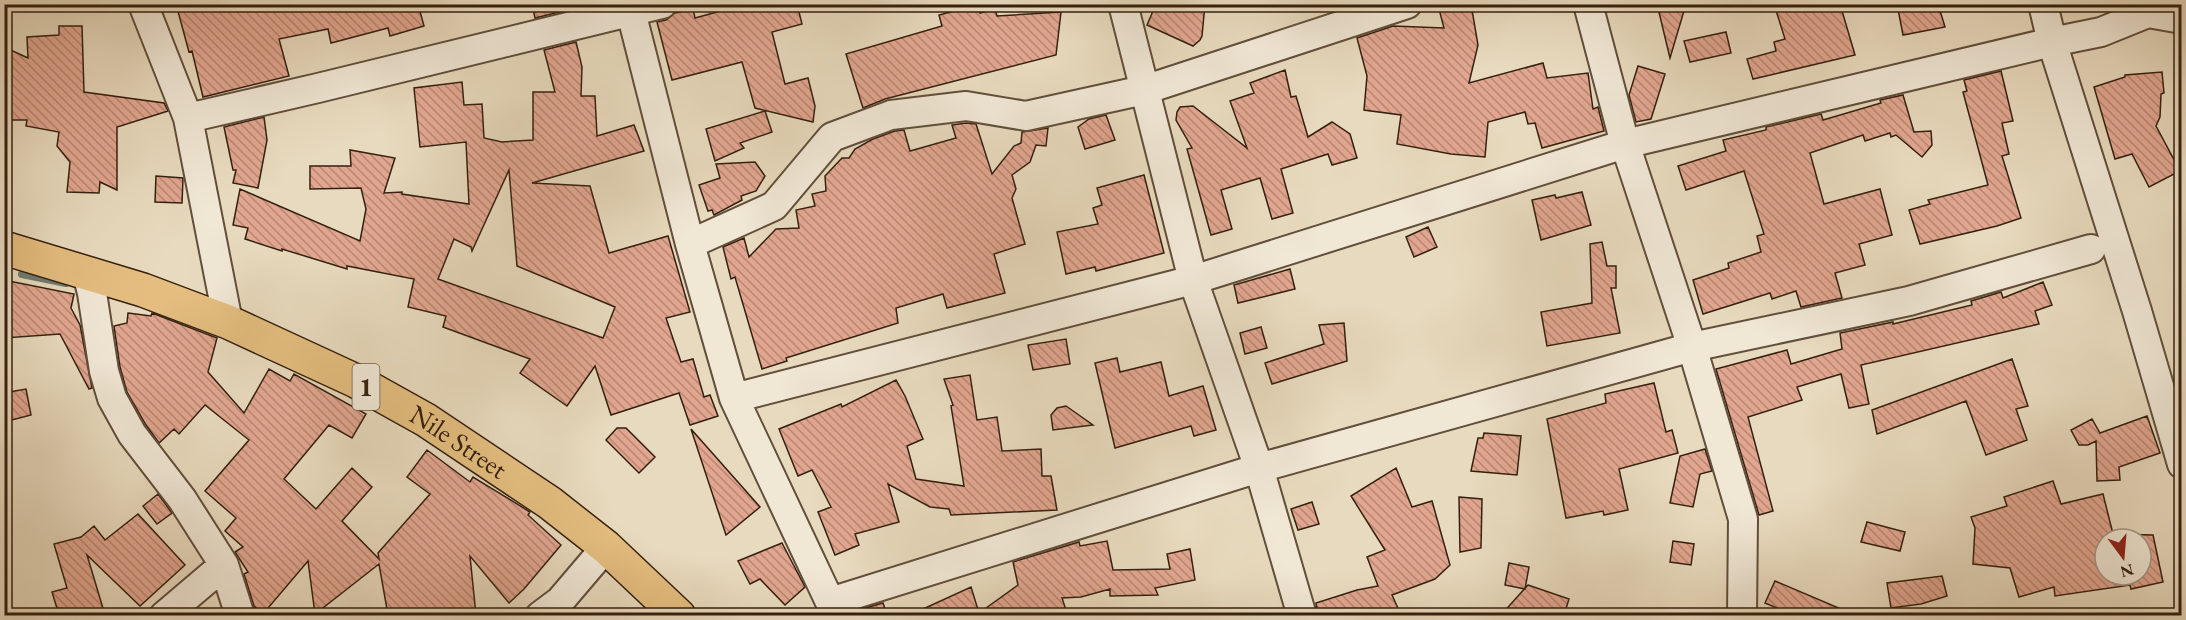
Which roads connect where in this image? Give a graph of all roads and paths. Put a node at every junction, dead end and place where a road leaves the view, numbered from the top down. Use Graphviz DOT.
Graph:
graph roads {
  1 [pos="143,4"];
  2 [pos="662,4"];
  3 [pos="1123,4"];
  4 [pos="1407,4"];
  5 [pos="1588,4"];
  6 [pos="2043,4"];
  7 [pos="630,9"];
  8 [pos="2181,19"];
  9 [pos="2052,42"];
  10 [pos="1144,90"];
  11 [pos="188,118"];
  12 [pos="1625,144"];
  13 [pos="690,244"];
  14 [pos="4,248"];
  15 [pos="2091,249"];
  16 [pos="87,273"];
  17 [pos="1193,280"];
  18 [pos="228,322"];
  19 [pos="1692,347"];
  20 [pos="734,398"];
  21 [pos="2181,464"];
  22 [pos="1259,468"];
  23 [pos="606,547"];
  24 [pos="224,565"];
  25 [pos="164,615"];
  26 [pos="240,615"];
  27 [pos="540,615"];
  28 [pos="678,615"];
  29 [pos="1302,615"];
  30 [pos="1743,615"];
  1 -- 11 [label="street"];
  2 -- 7 [label="street"];
  3 -- 10 [label="street"];
  4 -- 10 [label="street"];
  5 -- 12 [label="street"];
  6 -- 9 [label="street"];
  7 -- 11 [label="street"];
  7 -- 13 [label="street"];
  8 -- 9 [label="street"];
  9 -- 12 [label="street"];
  9 -- 21 [label="street"];
  10 -- 13 [label="street"];
  10 -- 17 [label="street"];
  11 -- 18 [label="street"];
  12 -- 17 [label="street"];
  12 -- 19 [label="street"];
  13 -- 20 [label="street"];
  14 -- 16 [label="main road, Nile Street / 1"];
  15 -- 19 [label="street"];
  16 -- 18 [label="main road, Nile Street / 1"];
  16 -- 24 [label="street"];
  17 -- 20 [label="street"];
  17 -- 22 [label="street"];
  18 -- 23 [label="main road, Nile Street / 1"];
  19 -- 22 [label="street"];
  19 -- 30 [label="street"];
  20 -- 22 [label="street"];
  22 -- 29 [label="street"];
  23 -- 27 [label="street"];
  23 -- 28 [label="main road, Nile Street / 1"];
  24 -- 25 [label="street"];
  24 -- 26 [label="street"];
}
